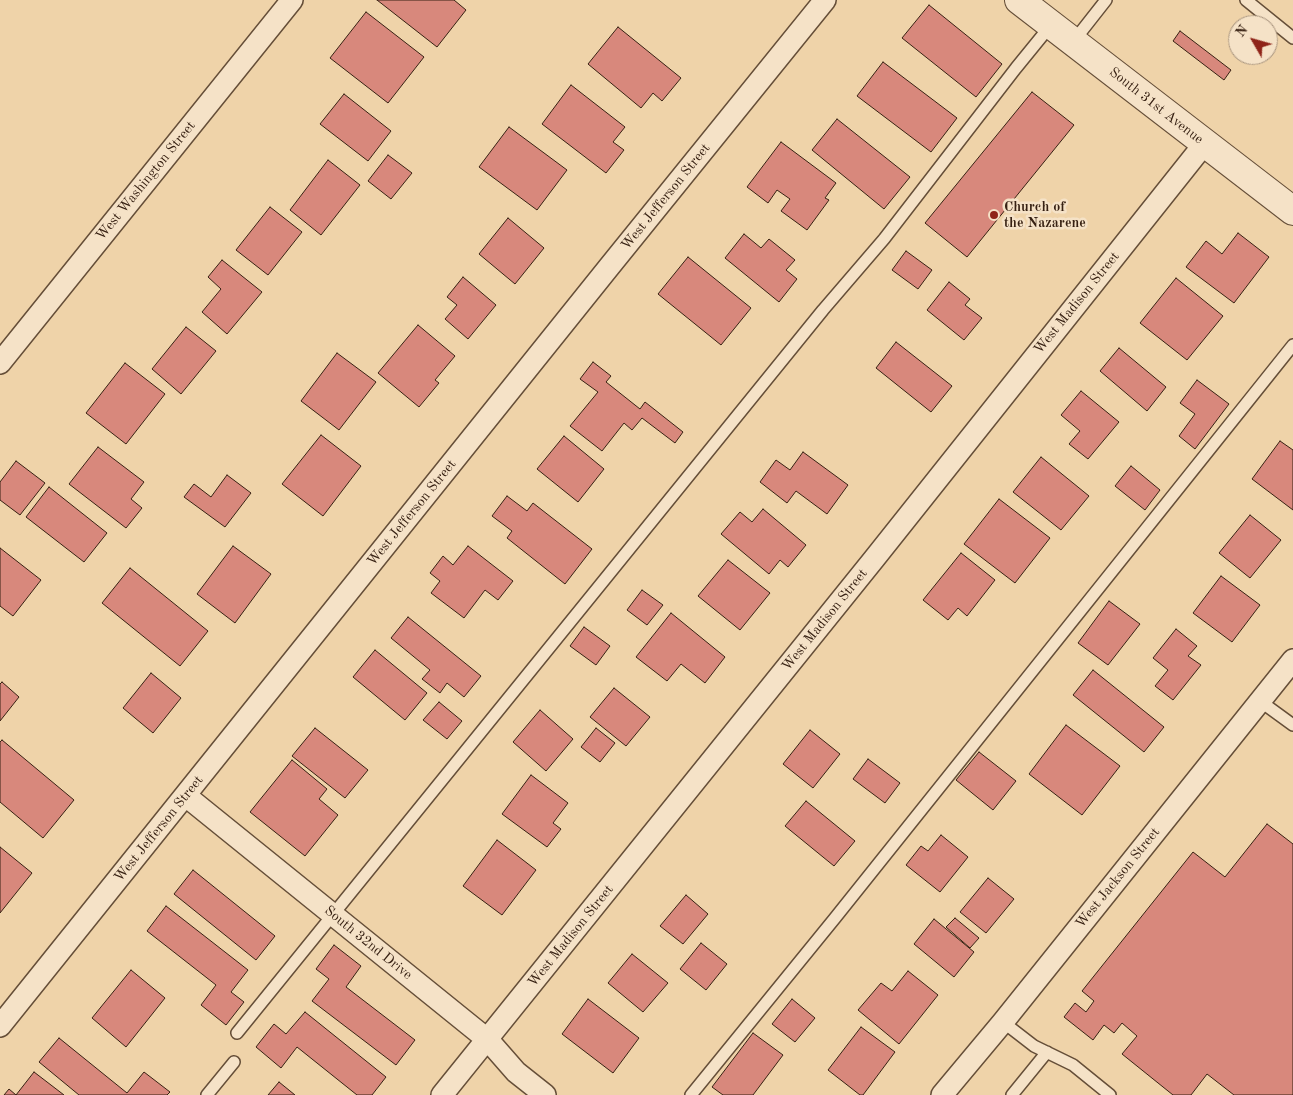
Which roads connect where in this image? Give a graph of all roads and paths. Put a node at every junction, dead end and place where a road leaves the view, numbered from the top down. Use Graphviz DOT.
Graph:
graph roads {
  1 [pos="292,0"];
  2 [pos="825,0"];
  3 [pos="1019,0"];
  4 [pos="1106,0"];
  5 [pos="1246,0"];
  6 [pos="1051,25"];
  7 [pos="1293,38"];
  8 [pos="1073,42"];
  9 [pos="1205,143"];
  10 [pos="1293,211"];
  11 [pos="1293,345"];
  12 [pos="0,363"];
  13 [pos="1293,660"];
  14 [pos="1260,701"];
  15 [pos="1293,725"];
  16 [pos="186,796"];
  17 [pos="334,916"];
  18 [pos="1003,1022"];
  19 [pos="0,1026"];
  20 [pos="237,1033"];
  21 [pos="488,1040"];
  22 [pos="1047,1052"];
  23 [pos="234,1062"];
  24 [pos="207,1095"];
  25 [pos="442,1095"];
  26 [pos="545,1095"];
  27 [pos="691,1095"];
  28 [pos="942,1095"];
  29 [pos="1013,1095"];
  30 [pos="1110,1095"];
  1 -- 12 [label="street, West Washington Street"];
  2 -- 16 [label="street, West Jefferson Street"];
  3 -- 6 [label="street, South 31st Avenue"];
  4 -- 8 [label="lane"];
  5 -- 7 [label="lane"];
  6 -- 8 [label="street, South 31st Avenue"];
  6 -- 17 [label="lane"];
  8 -- 9 [label="street, South 31st Avenue"];
  9 -- 10 [label="street, South 31st Avenue"];
  9 -- 21 [label="street, West Madison Street"];
  11 -- 27 [label="lane"];
  13 -- 14 [label="street, West Jackson Street"];
  14 -- 15 [label="lane"];
  14 -- 18 [label="street, West Jackson Street"];
  16 -- 17 [label="street, South 32nd Drive"];
  16 -- 19 [label="street, West Jefferson Street"];
  17 -- 20 [label="lane"];
  17 -- 21 [label="street, South 32nd Drive"];
  18 -- 22 [label="lane"];
  18 -- 28 [label="street, West Jackson Street"];
  21 -- 25 [label="street, West Madison Street"];
  21 -- 26 [label="street, South 32nd Drive"];
  22 -- 29 [label="lane"];
  22 -- 30 [label="lane"];
  23 -- 24 [label="lane"];
}
